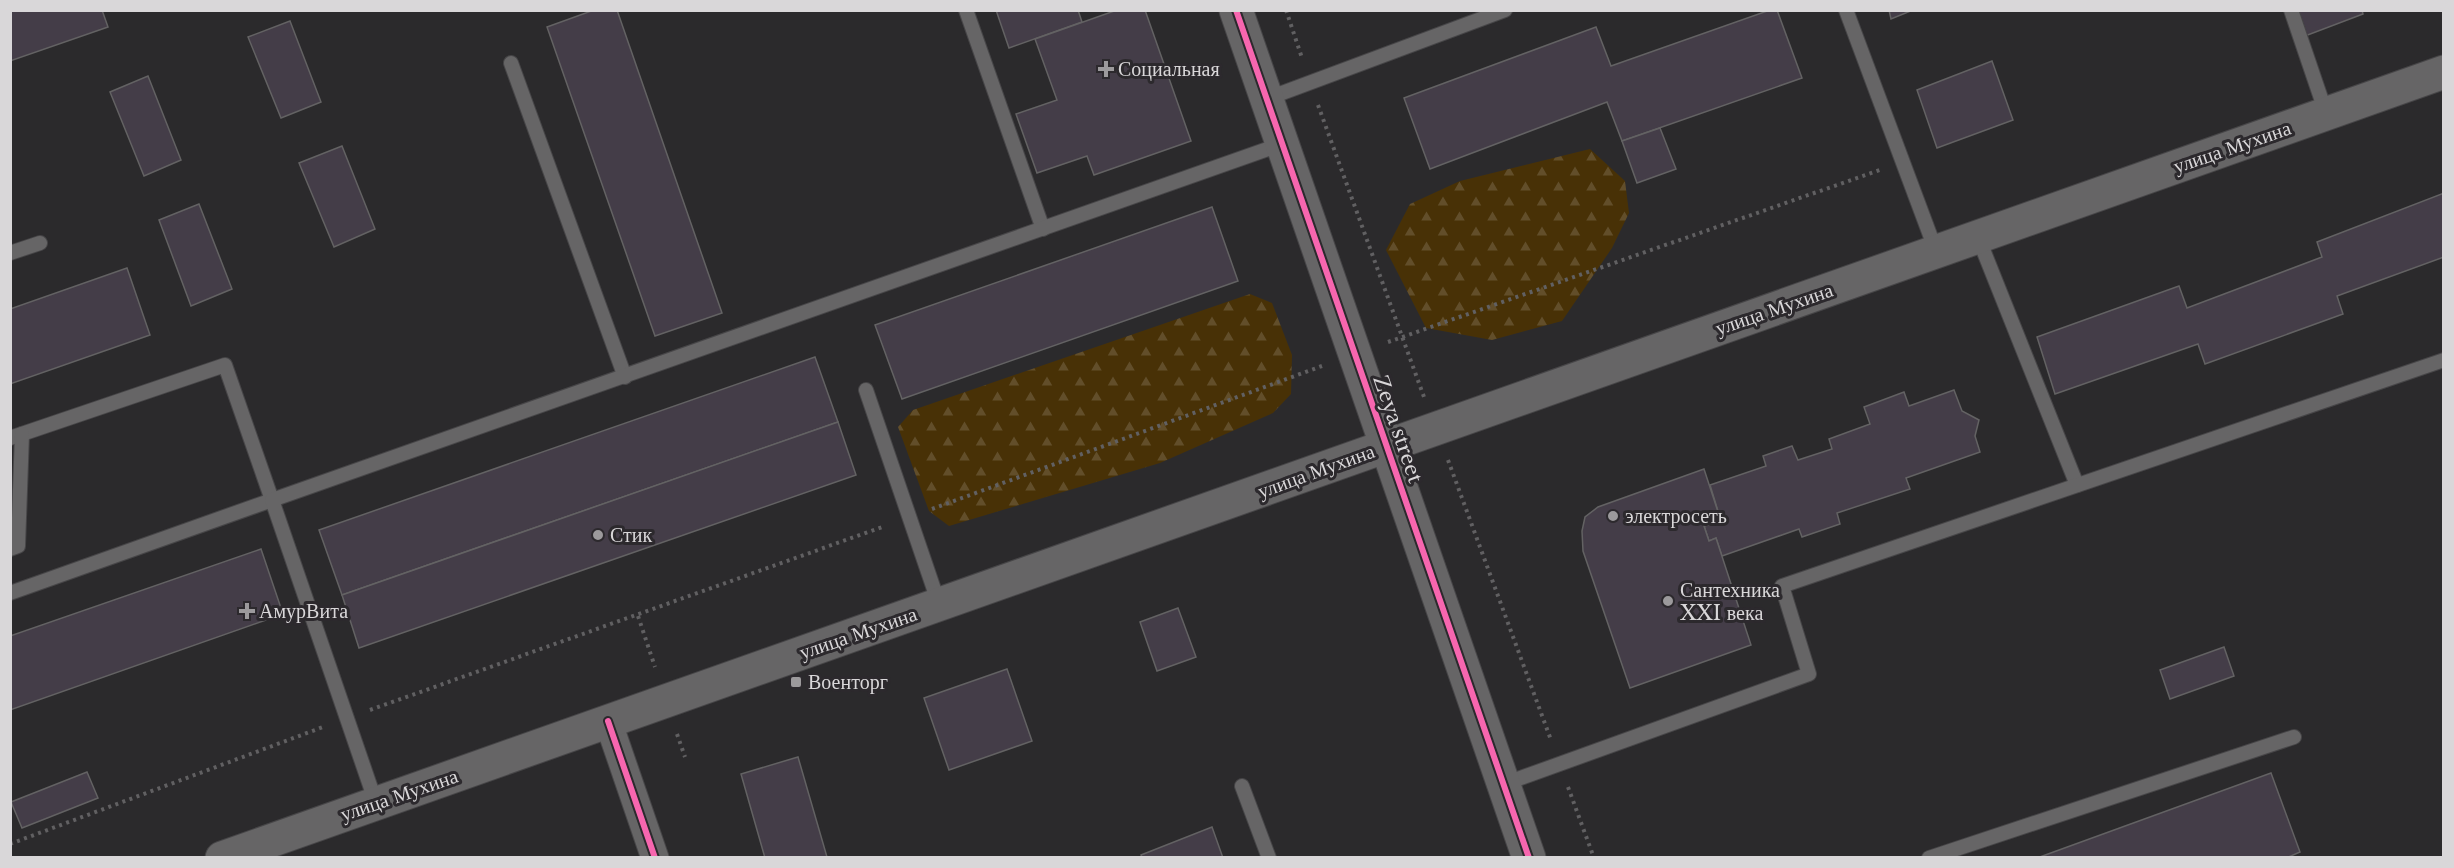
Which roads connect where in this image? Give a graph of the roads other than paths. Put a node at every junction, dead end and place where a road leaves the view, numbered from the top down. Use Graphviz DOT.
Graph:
graph roads {
  1 [pos="966,10"];
  2 [pos="1236,10"];
  3 [pos="1505,10"];
  4 [pos="1846,10"];
  5 [pos="2291,10"];
  6 [pos="511,63"];
  7 [pos="2444,72"];
  8 [pos="1266,99"];
  9 [pos="2326,114"];
  10 [pos="1282,144"];
  11 [pos="1042,229"];
  12 [pos="1978,237"];
  13 [pos="39,243"];
  14 [pos="1936,252"];
  15 [pos="10,254"];
  16 [pos="2444,360"];
  17 [pos="625,377"];
  18 [pos="866,390"];
  19 [pos="16,436"];
  20 [pos="1386,446"];
  21 [pos="2077,485"];
  22 [pos="272,500"];
  23 [pos="10,549"];
  24 [pos="10,593"];
  25 [pos="939,604"];
  26 [pos="608,721"];
  27 [pos="2294,736"];
  28 [pos="1504,784"];
  29 [pos="1242,786"];
  30 [pos="376,803"];
  31 [pos="222,858"];
  32 [pos="655,858"];
  33 [pos="1269,858"];
  34 [pos="1529,858"];
  35 [pos="1929,858"];
  1 -- 11 [label="lane"];
  2 -- 8 [label="main road, Zeya street"];
  3 -- 8 [label="lane"];
  4 -- 14 [label="lane"];
  5 -- 9 [label="lane"];
  6 -- 17 [label="lane"];
  7 -- 9 [label="main road, улица Мухина"];
  8 -- 10 [label="main road, Zeya street"];
  9 -- 12 [label="main road, улица Мухина"];
  10 -- 11 [label="lane"];
  10 -- 20 [label="main road, Zeya street"];
  11 -- 17 [label="lane"];
  12 -- 14 [label="main road, улица Мухина"];
  12 -- 21 [label="lane"];
  13 -- 15 [label="lane"];
  14 -- 20 [label="main road, улица Мухина"];
  16 -- 21 [label="lane"];
  17 -- 22 [label="lane"];
  18 -- 25 [label="lane"];
  19 -- 22 [label="lane"];
  19 -- 23 [label="lane"];
  20 -- 25 [label="main road, улица Мухина"];
  20 -- 28 [label="main road, Zeya street"];
  21 -- 28 [label="lane"];
  22 -- 24 [label="lane"];
  22 -- 30 [label="lane"];
  25 -- 26 [label="main road, улица Мухина"];
  26 -- 30 [label="main road, улица Мухина"];
  26 -- 32 [label="street"];
  27 -- 35 [label="lane"];
  28 -- 34 [label="main road, Zeya street"];
  29 -- 33 [label="lane"];
  30 -- 31 [label="main road, улица Мухина"];
}
